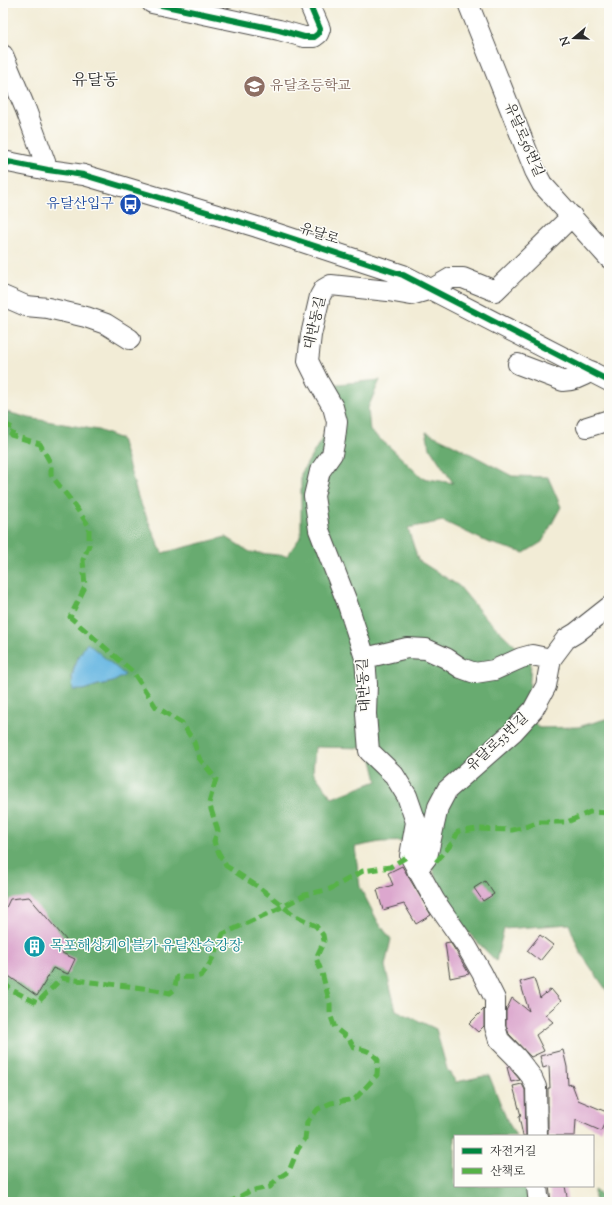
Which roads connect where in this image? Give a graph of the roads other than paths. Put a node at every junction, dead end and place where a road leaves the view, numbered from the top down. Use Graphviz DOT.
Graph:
graph roads {
  1 [pos="153,3"];
  2 [pos="309,3"];
  3 [pos="473,8"];
  4 [pos="3,55"];
  5 [pos="3,161"];
  6 [pos="48,170"];
  7 [pos="572,216"];
  8 [pos="609,258"];
  9 [pos="432,289"];
  10 [pos="4,298"];
  11 [pos="130,339"];
  12 [pos="518,364"];
  13 [pos="591,371"];
  14 [pos="609,381"];
  15 [pos="609,420"];
  16 [pos="587,428"];
  17 [pos="609,607"];
  18 [pos="365,658"];
  19 [pos="551,659"];
  20 [pos="417,870"];
  21 [pos="537,1135"];
  22 [pos="537,1187"];
  23 [pos="540,1202"];
  1 -- 2 [label="street"];
  3 -- 7 [label="street, 유달로56번길"];
  4 -- 6 [label="street"];
  5 -- 6 [label="street, 유달로"];
  6 -- 9 [label="street, 유달로"];
  7 -- 8 [label="street, 유달로56번길"];
  7 -- 9 [label="street"];
  9 -- 13 [label="street, 유달로"];
  9 -- 18 [label="street, 대반동길"];
  10 -- 11 [label="street"];
  12 -- 13 [label="street"];
  13 -- 14 [label="street, 유달로"];
  15 -- 16 [label="street"];
  17 -- 19 [label="street, 유달로53번길"];
  18 -- 19 [label="street"];
  18 -- 20 [label="street, 대반동길"];
  19 -- 20 [label="street, 유달로53번길"];
  20 -- 21 [label="street, 대반동길"];
  22 -- 23 [label="street"];
}
